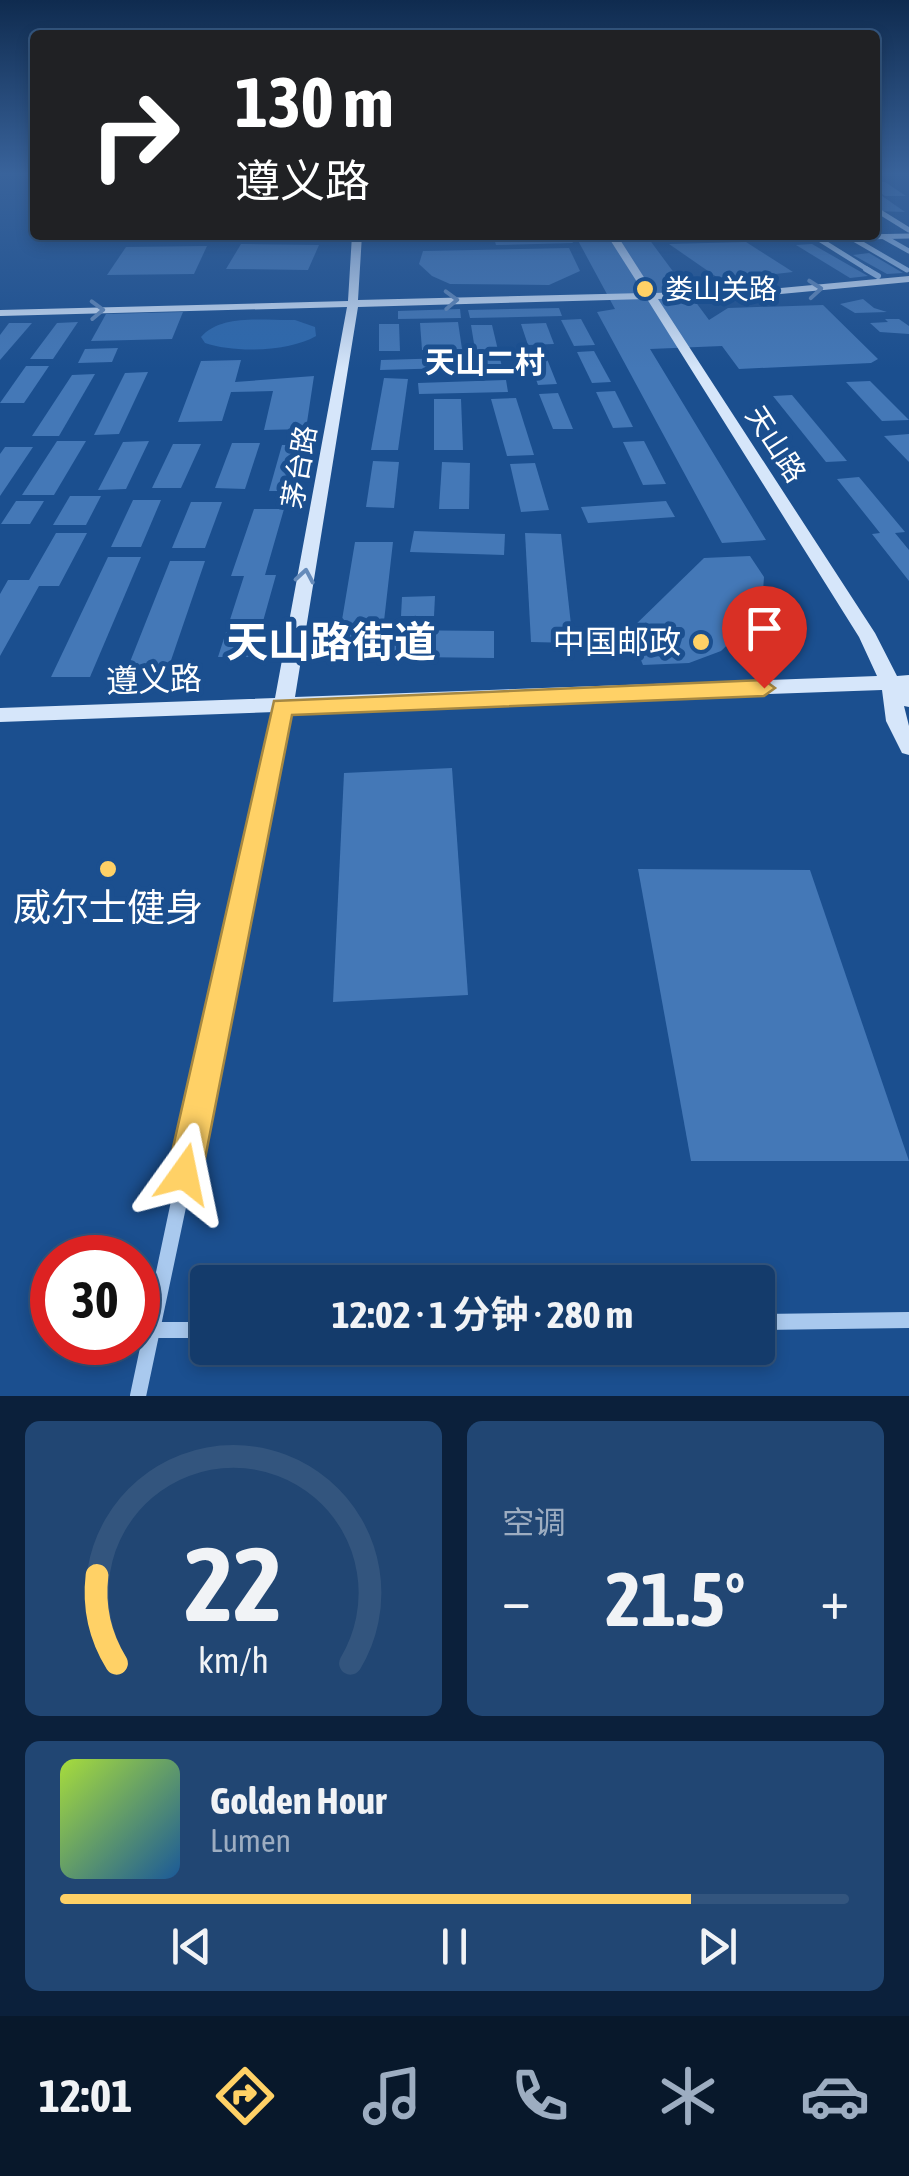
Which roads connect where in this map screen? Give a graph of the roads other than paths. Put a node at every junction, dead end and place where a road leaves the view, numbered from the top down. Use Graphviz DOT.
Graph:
graph roads {
  1 [pos="886,238"];
  2 [pos="356,240"];
  3 [pos="615,240"];
  4 [pos="820,240"];
  5 [pos="854,240"];
  6 [pos="909,251"];
  7 [pos="908,274"];
  8 [pos="878,276"];
  9 [pos="648,295"];
  10 [pos="353,303"];
  11 [pos="0,313"];
  12 [pos="900,683"];
  13 [pos="909,700"];
  14 [pos="282,707"];
  15 [pos="0,715"];
  16 [pos="909,748"];
  17 [pos="160,1292"];
  18 [pos="909,1320"];
  19 [pos="775,1322"];
  20 [pos="160,1330"];
  21 [pos="190,1330"];
  22 [pos="145,1365"];
  23 [pos="138,1396"];
  1 -- 6 [label="street"];
  2 -- 10 [label="street, 茅台路"];
  3 -- 9 [label="street, 天山路"];
  4 -- 8 [label="street"];
  5 -- 7 [label="street"];
  9 -- 7 [label="street, one-way"];
  10 -- 9 [label="street, one-way"];
  9 -- 12 [label="street, 天山路"];
  11 -- 10 [label="street, one-way"];
  14 -- 10 [label="street, 茅台路, one-way"];
  12 -- 13 [label="street, 天山路"];
  12 -- 14 [label="street, 遵义路"];
  12 -- 16 [label="street, 天山路"];
  14 -- 15 [label="street, 遵义路"];
  14 -- 17 [label="street"];
  18 -- 19 [label="street"];
  20 -- 21 [label="street"];
  22 -- 23 [label="street"];
}
